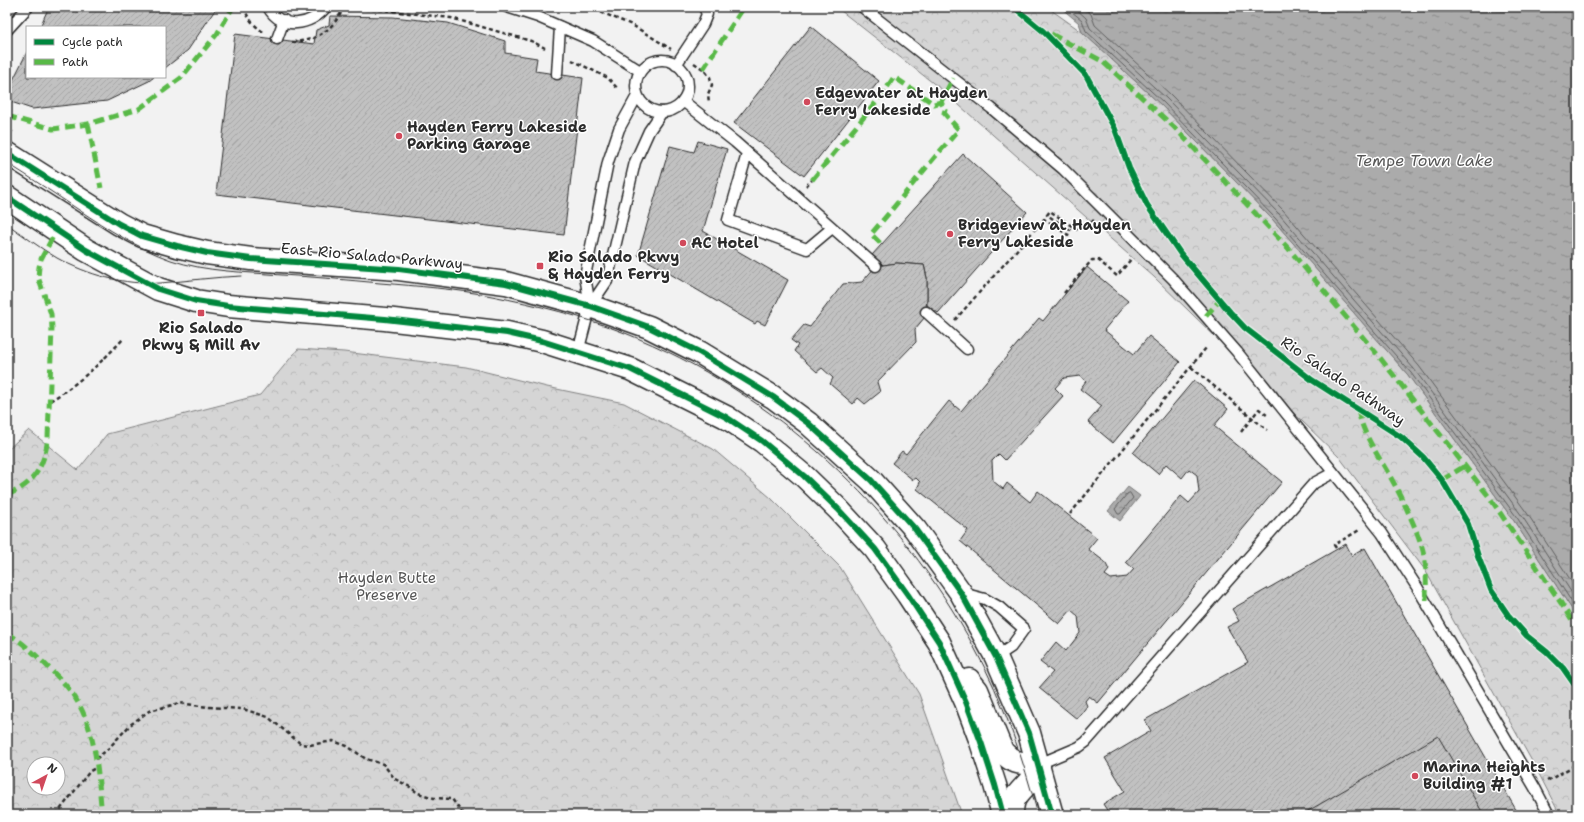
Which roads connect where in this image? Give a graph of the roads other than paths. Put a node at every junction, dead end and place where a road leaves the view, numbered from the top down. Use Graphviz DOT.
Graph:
graph roads {
  1 [pos="28,7"];
  2 [pos="268,7"];
  3 [pos="326,7"];
  4 [pos="507,7"];
  5 [pos="704,7"];
  6 [pos="862,7"];
  7 [pos="284,20"];
  8 [pos="560,27"];
  9 [pos="7,30"];
  10 [pos="277,39"];
  11 [pos="676,65"];
  12 [pos="640,71"];
  13 [pos="557,74"];
  14 [pos="637,96"];
  15 [pos="683,101"];
  16 [pos="662,112"];
  17 [pos="13,145"];
  18 [pos="747,154"];
  19 [pos="7,197"];
  20 [pos="832,228"];
  21 [pos="876,266"];
  22 [pos="590,306"];
  23 [pos="926,312"];
  24 [pos="967,349"];
  25 [pos="578,352"];
  26 [pos="1333,473"];
  27 [pos="961,593"];
  28 [pos="939,642"];
  29 [pos="996,658"];
  30 [pos="1038,764"];
  31 [pos="1002,815"];
  32 [pos="1012,815"];
  33 [pos="1052,815"];
  34 [pos="1549,815"];
  1 -- 9 [label="lane"];
  2 -- 7 [label="lane"];
  3 -- 7 [label="lane"];
  4 -- 8 [label="lane"];
  5 -- 11 [label="lane"];
  6 -- 26 [label="lane"];
  7 -- 10 [label="lane"];
  8 -- 12 [label="lane"];
  8 -- 13 [label="lane"];
  11 -- 12 [label="lane"];
  11 -- 15 [label="lane"];
  12 -- 14 [label="lane"];
  14 -- 16 [label="lane"];
  14 -- 22 [label="lane"];
  15 -- 16 [label="lane"];
  15 -- 18 [label="lane"];
  16 -- 22 [label="lane"];
  17 -- 22 [label="main road, East Rio Salado Parkway"];
  18 -- 20 [label="lane"];
  18 -- 20 [label="lane"];
  19 -- 25 [label="main road"];
  20 -- 21 [label="lane"];
  22 -- 25 [label="lane"];
  22 -- 27 [label="main road, East Rio Salado Parkway"];
  23 -- 24 [label="lane"];
  25 -- 28 [label="main road"];
  26 -- 30 [label="lane"];
  26 -- 34 [label="lane"];
  27 -- 29 [label="main road, East Rio Salado Parkway"];
  27 -- 29 [label="lane"];
  28 -- 30 [label="main road"];
  28 -- 31 [label="main road"];
  29 -- 30 [label="main road, East Rio Salado Parkway"];
  30 -- 32 [label="main road"];
  30 -- 33 [label="main road, East Rio Salado Parkway"];
}
